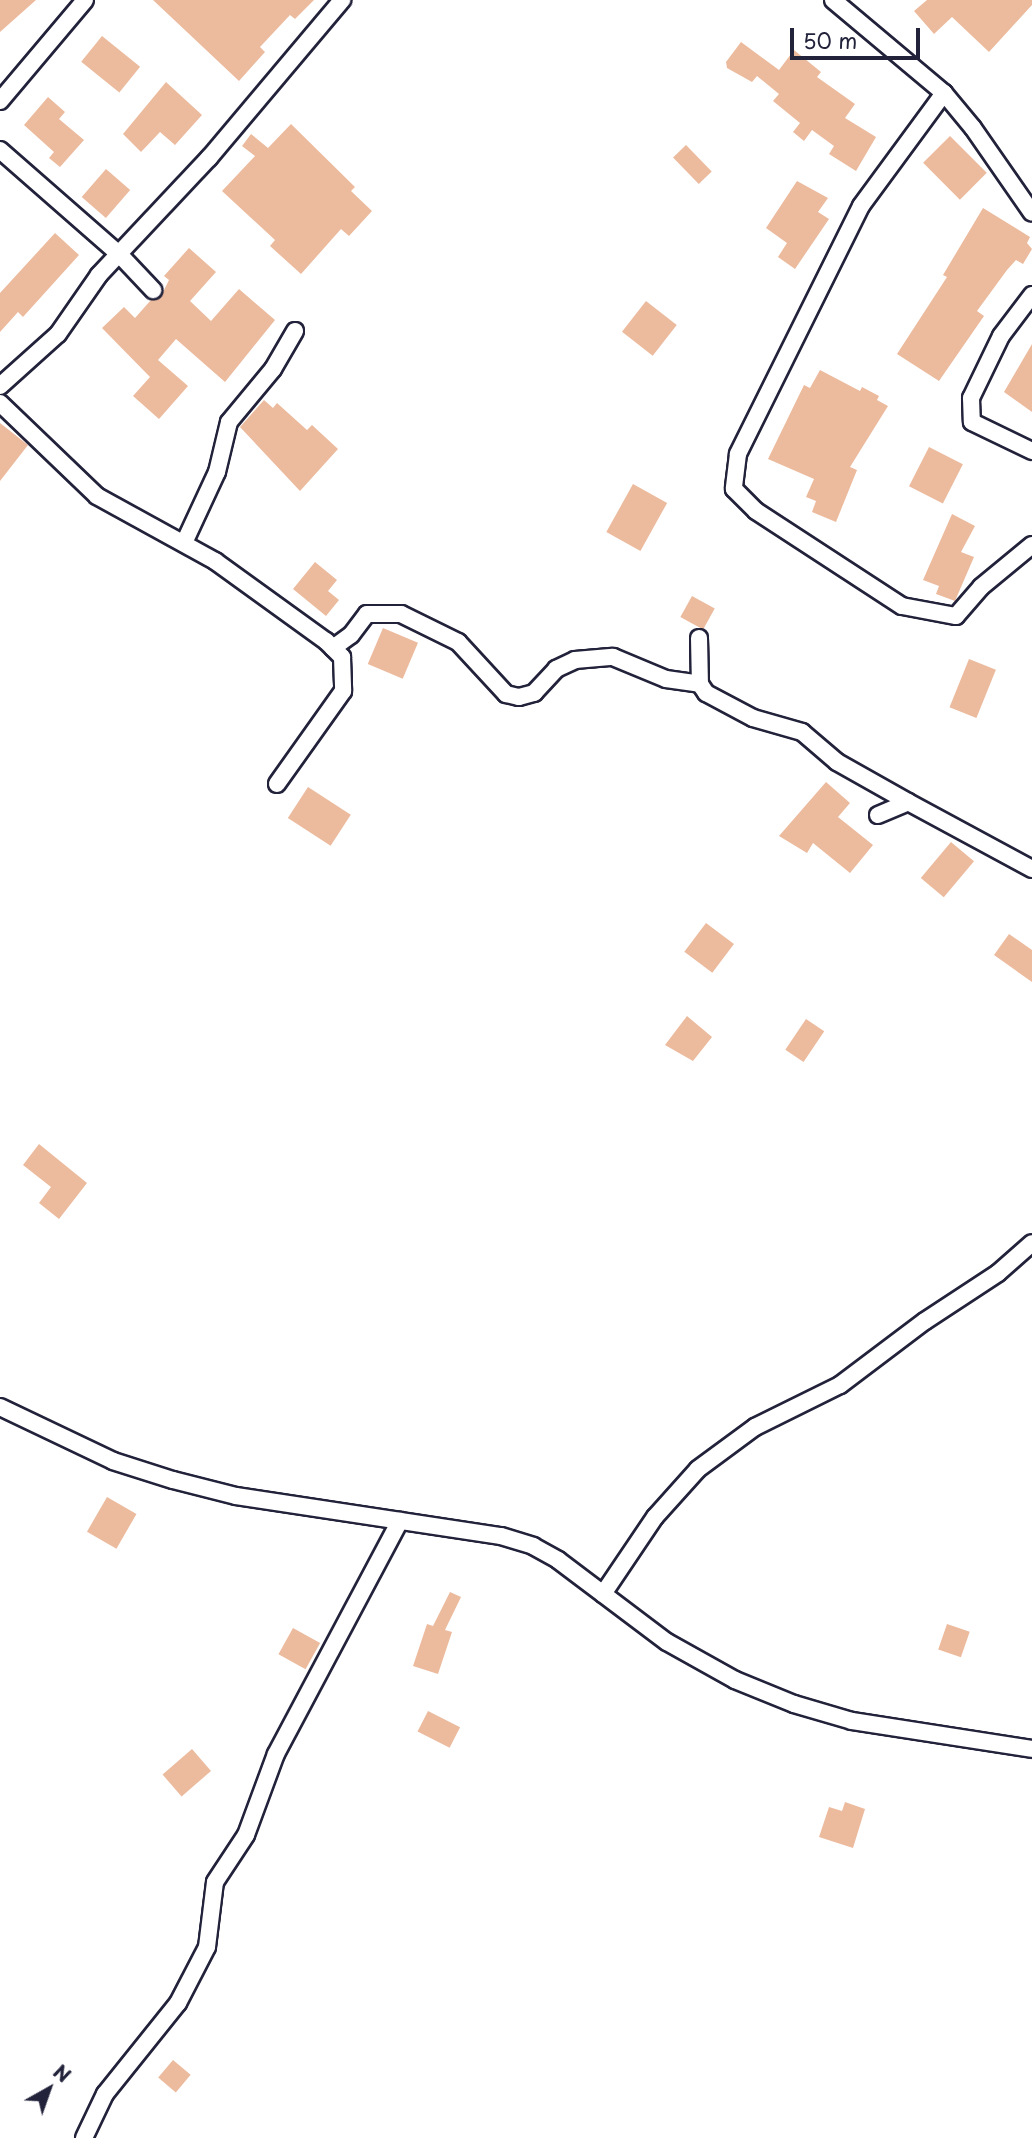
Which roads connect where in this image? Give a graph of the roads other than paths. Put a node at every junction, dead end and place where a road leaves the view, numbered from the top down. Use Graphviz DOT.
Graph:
graph roads {
  1 [pos="85,0"];
  2 [pos="342,0"];
  3 [pos="833,0"];
  4 [pos="944,93"];
  5 [pos="0,100"];
  6 [pos="0,150"];
  7 [pos="1032,213"];
  8 [pos="121,256"];
  9 [pos="153,290"];
  10 [pos="1032,295"];
  11 [pos="295,331"];
  12 [pos="0,386"];
  13 [pos="0,403"];
  14 [pos="1032,451"];
  15 [pos="184,542"];
  16 [pos="1032,545"];
  17 [pos="699,638"];
  18 [pos="333,648"];
  19 [pos="700,684"];
  20 [pos="277,784"];
  21 [pos="908,802"];
  22 [pos="878,815"];
  23 [pos="1032,869"];
  24 [pos="1032,1243"];
  25 [pos="0,1407"];
  26 [pos="401,1521"];
  27 [pos="603,1594"];
  28 [pos="1032,1749"];
  29 [pos="84,2138"];
  1 -- 5 [label="street"];
  2 -- 8 [label="street"];
  3 -- 4 [label="street"];
  4 -- 7 [label="street"];
  4 -- 16 [label="street"];
  6 -- 8 [label="street"];
  8 -- 9 [label="street"];
  8 -- 12 [label="street"];
  10 -- 14 [label="street"];
  11 -- 15 [label="street"];
  13 -- 15 [label="street"];
  15 -- 18 [label="street"];
  17 -- 19 [label="street"];
  18 -- 19 [label="street"];
  18 -- 20 [label="street"];
  19 -- 21 [label="street"];
  21 -- 22 [label="street"];
  21 -- 23 [label="street"];
  24 -- 27 [label="street"];
  25 -- 26 [label="street"];
  26 -- 27 [label="street"];
  26 -- 29 [label="street"];
  27 -- 28 [label="street"];
}
